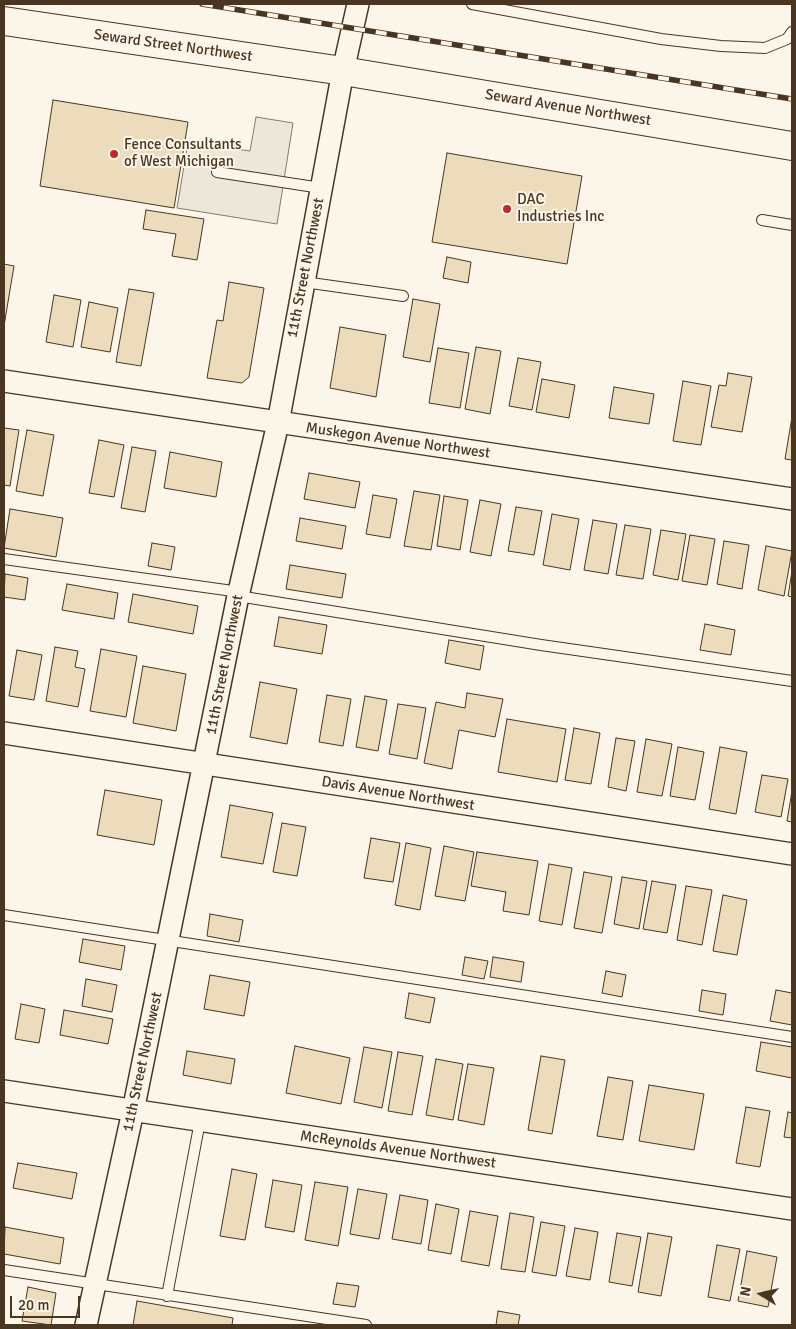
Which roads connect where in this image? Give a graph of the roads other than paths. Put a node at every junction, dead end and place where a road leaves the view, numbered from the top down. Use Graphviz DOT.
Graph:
graph roads {
  1 [pos="358,4"];
  2 [pos="472,4"];
  3 [pos="4,21"];
  4 [pos="792,32"];
  5 [pos="343,71"];
  6 [pos="792,146"];
  7 [pos="218,172"];
  8 [pos="322,188"];
  9 [pos="762,220"];
  10 [pos="792,225"];
  11 [pos="304,282"];
  12 [pos="403,296"];
  13 [pos="4,381"];
  14 [pos="278,423"];
  15 [pos="792,500"];
  16 [pos="4,559"];
  17 [pos="239,594"];
  18 [pos="792,681"];
  19 [pos="4,733"];
  20 [pos="205,764"];
  21 [pos="792,854"];
  22 [pos="4,915"];
  23 [pos="168,941"];
  24 [pos="792,1037"];
  25 [pos="4,1091"];
  26 [pos="133,1111"];
  27 [pos="200,1121"];
  28 [pos="792,1209"];
  29 [pos="4,1270"];
  30 [pos="96,1285"];
  31 [pos="167,1296"];
  32 [pos="86,1325"];
  33 [pos="366,1325"];
  1 -- 5 [label="street, 11th Street Northwest"];
  2 -- 4 [label="lane"];
  3 -- 5 [label="street, Seward Street Northwest"];
  5 -- 6 [label="street, Seward Avenue Northwest"];
  5 -- 8 [label="street, 11th Street Northwest"];
  7 -- 8 [label="lane"];
  8 -- 11 [label="street, 11th Street Northwest"];
  9 -- 10 [label="lane"];
  11 -- 12 [label="lane"];
  11 -- 14 [label="street, 11th Street Northwest"];
  13 -- 14 [label="street, Muskegon Avenue Northwest"];
  14 -- 15 [label="street, Muskegon Avenue Northwest"];
  14 -- 17 [label="street, 11th Street Northwest"];
  16 -- 17 [label="lane"];
  17 -- 18 [label="lane"];
  17 -- 20 [label="street, 11th Street Northwest"];
  19 -- 20 [label="street, Davis Avenue Northwest"];
  20 -- 21 [label="street, Davis Avenue Northwest"];
  20 -- 23 [label="street, 11th Street Northwest"];
  22 -- 23 [label="lane"];
  23 -- 24 [label="lane"];
  23 -- 26 [label="street, 11th Street Northwest"];
  25 -- 26 [label="street, McReynolds Avenue Northwest"];
  26 -- 27 [label="street, McReynolds Avenue Northwest"];
  26 -- 30 [label="street, 11th Street Northwest"];
  27 -- 28 [label="street, McReynolds Avenue Northwest"];
  27 -- 31 [label="lane"];
  29 -- 30 [label="lane"];
  30 -- 31 [label="lane"];
  30 -- 32 [label="street, 11th Street Northwest"];
  31 -- 33 [label="lane"];
}
